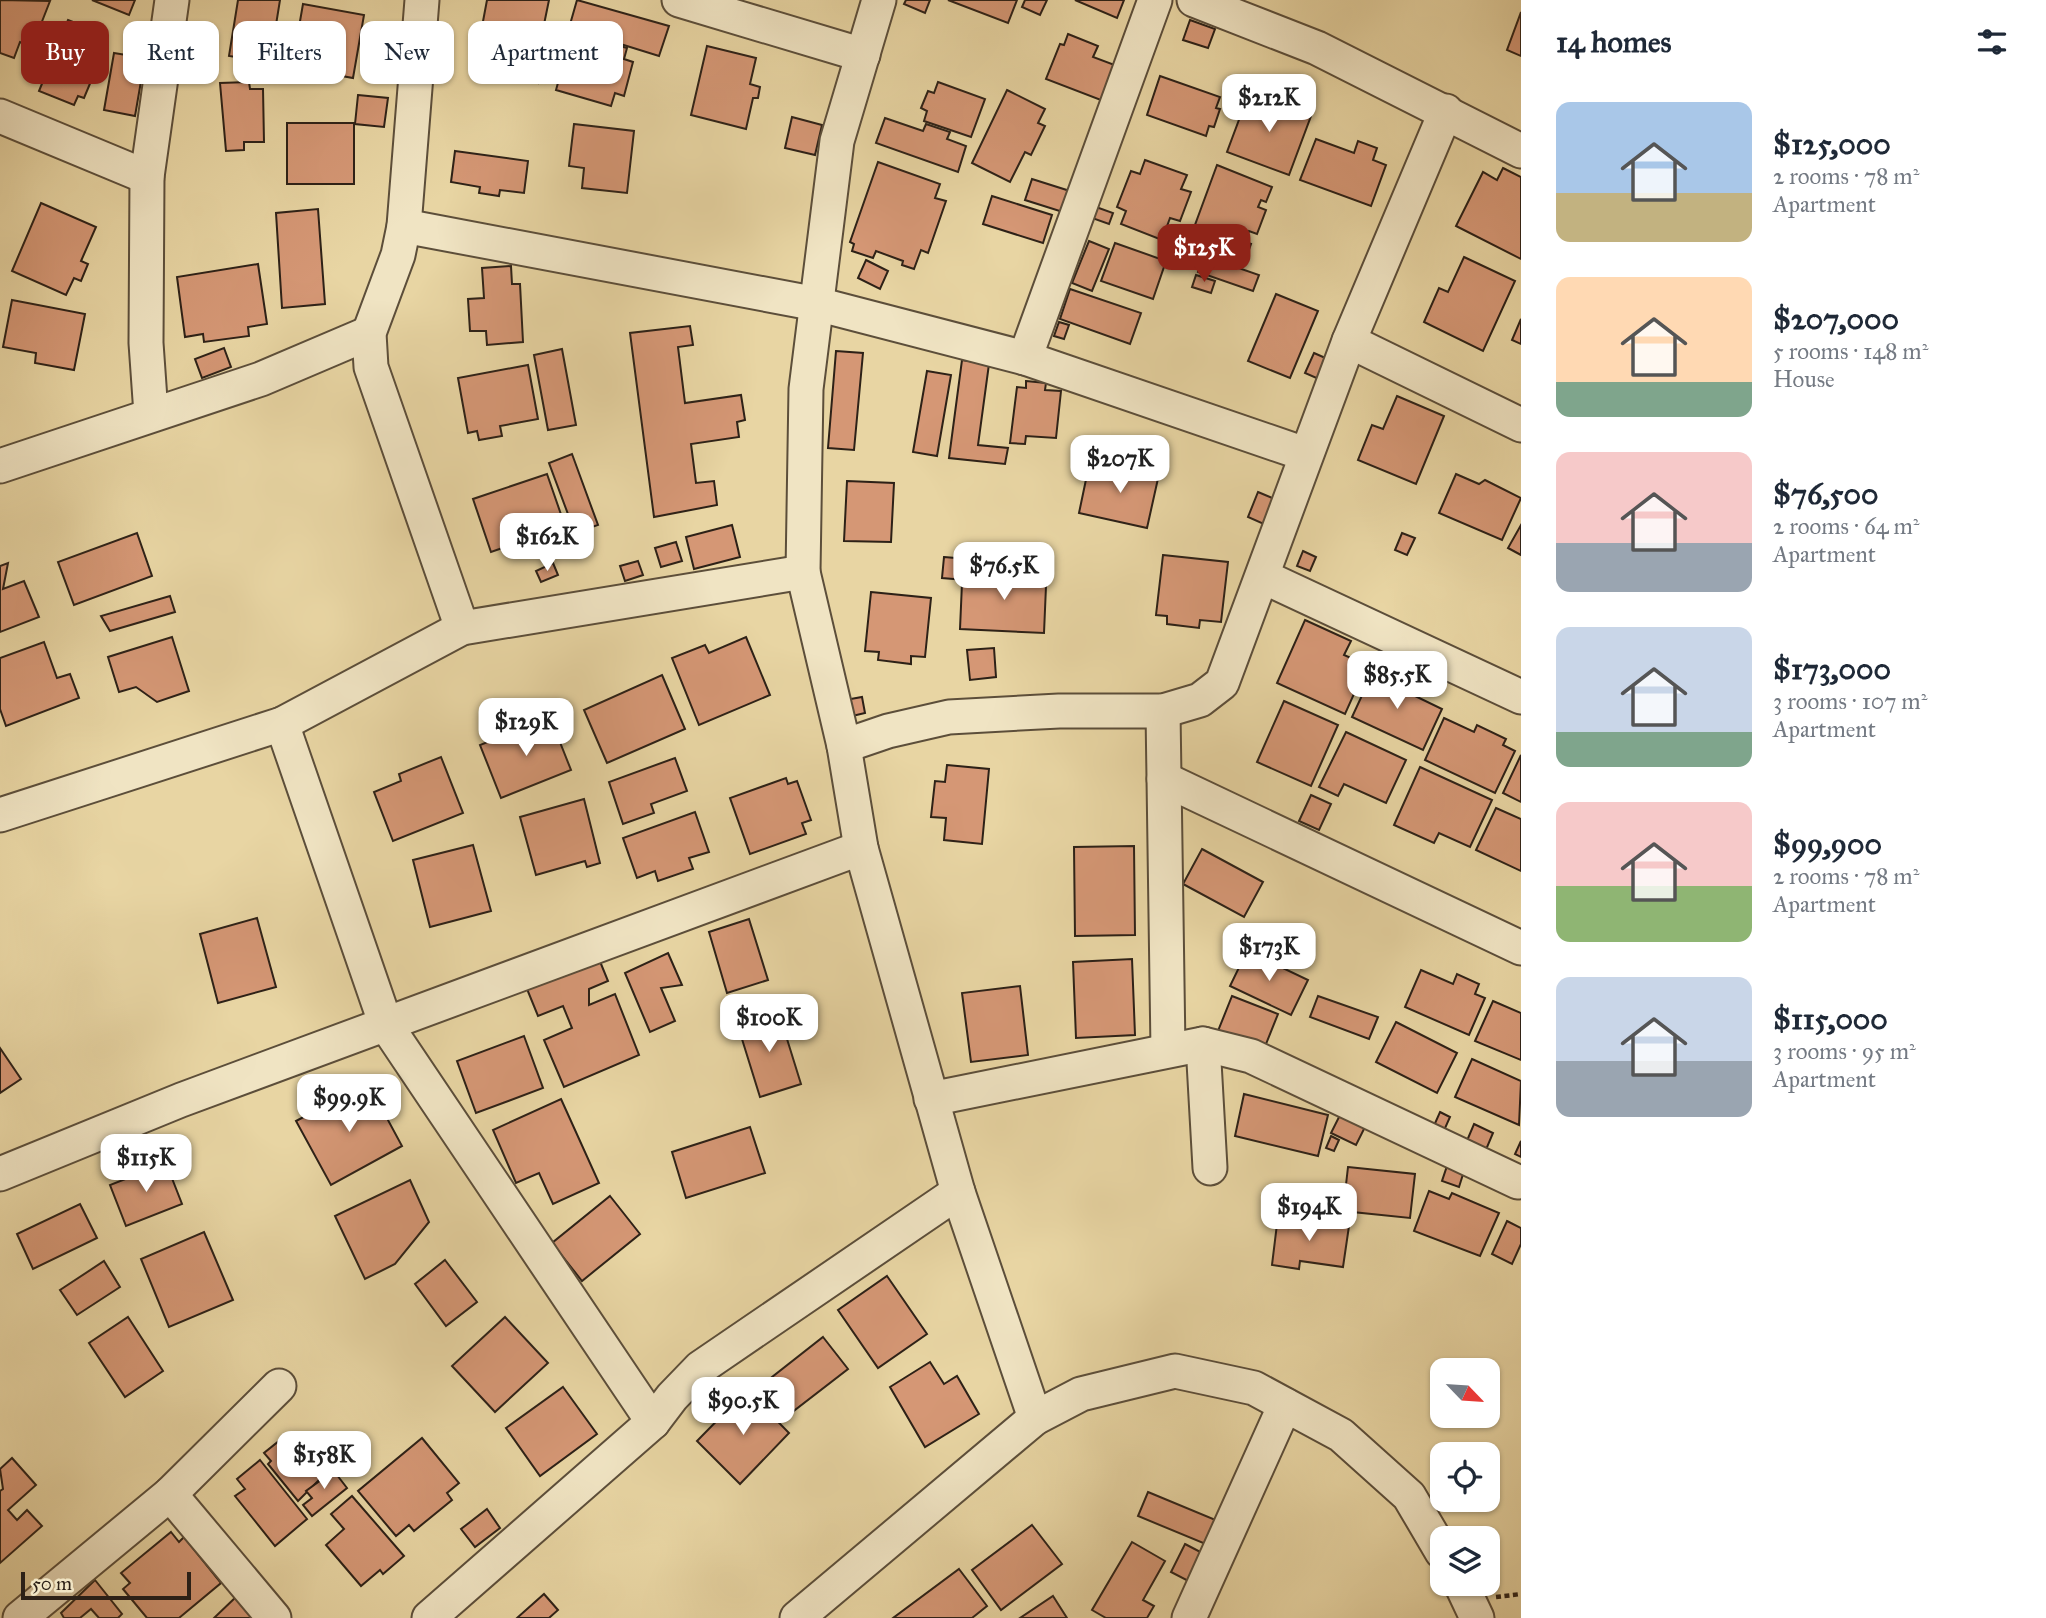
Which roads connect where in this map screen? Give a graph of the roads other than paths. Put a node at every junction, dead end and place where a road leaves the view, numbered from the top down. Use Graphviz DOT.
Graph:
graph roads {
  1 [pos="172,0"];
  2 [pos="422,0"];
  3 [pos="678,0"];
  4 [pos="879,0"];
  5 [pos="1155,0"];
  6 [pos="1194,0"];
  7 [pos="863,55"];
  8 [pos="1446,111"];
  9 [pos="0,116"];
  10 [pos="1521,151"];
  11 [pos="147,177"];
  12 [pos="404,226"];
  13 [pos="817,304"];
  14 [pos="369,334"];
  15 [pos="1349,341"];
  16 [pos="1025,358"];
  17 [pos="151,414"];
  18 [pos="1521,425"];
  19 [pos="1305,454"];
  20 [pos="0,466"];
  21 [pos="803,572"];
  22 [pos="1264,577"];
  23 [pos="462,628"];
  24 [pos="1521,698"];
  25 [pos="1163,711"];
  26 [pos="282,724"];
  27 [pos="844,746"];
  28 [pos="1164,779"];
  29 [pos="0,815"];
  30 [pos="862,848"];
  31 [pos="1521,948"];
  32 [pos="386,1024"];
  33 [pos="1203,1044"];
  34 [pos="1168,1050"];
  35 [pos="931,1099"];
  36 [pos="1210,1168"];
  37 [pos="0,1174"];
  38 [pos="1518,1182"];
  39 [pos="958,1192"];
  40 [pos="279,1386"];
  41 [pos="1285,1405"];
  42 [pos="1035,1418"];
  43 [pos="653,1422"];
  44 [pos="170,1494"];
  45 [pos="1430,1532"];
  46 [pos="1467,1596"];
  47 [pos="20,1618"];
  48 [pos="274,1618"];
  49 [pos="429,1618"];
  50 [pos="797,1618"];
  51 [pos="1189,1618"];
  52 [pos="1477,1618"];
  1 -- 11 [label="street"];
  2 -- 12 [label="street"];
  3 -- 7 [label="street"];
  4 -- 7 [label="street"];
  5 -- 16 [label="street"];
  6 -- 8 [label="street"];
  7 -- 13 [label="street"];
  8 -- 10 [label="street"];
  8 -- 15 [label="street"];
  9 -- 11 [label="street"];
  11 -- 17 [label="street"];
  12 -- 13 [label="street"];
  12 -- 14 [label="street"];
  13 -- 16 [label="street"];
  13 -- 21 [label="street"];
  14 -- 17 [label="street"];
  14 -- 23 [label="street"];
  15 -- 18 [label="street"];
  15 -- 19 [label="street"];
  16 -- 19 [label="street"];
  17 -- 20 [label="street"];
  19 -- 22 [label="street"];
  21 -- 23 [label="street"];
  21 -- 27 [label="street"];
  22 -- 24 [label="street"];
  22 -- 25 [label="street"];
  23 -- 26 [label="street"];
  25 -- 27 [label="street"];
  25 -- 28 [label="street"];
  26 -- 29 [label="street"];
  26 -- 32 [label="street"];
  27 -- 30 [label="street"];
  28 -- 31 [label="street"];
  28 -- 34 [label="street"];
  30 -- 32 [label="street"];
  30 -- 35 [label="street"];
  32 -- 37 [label="street"];
  32 -- 43 [label="street"];
  33 -- 34 [label="street"];
  33 -- 36 [label="street"];
  33 -- 38 [label="street"];
  34 -- 35 [label="street"];
  35 -- 39 [label="street"];
  39 -- 42 [label="street"];
  39 -- 43 [label="street"];
  40 -- 44 [label="street"];
  41 -- 42 [label="street"];
  41 -- 45 [label="street"];
  41 -- 51 [label="street"];
  42 -- 50 [label="street"];
  43 -- 49 [label="street"];
  44 -- 47 [label="street"];
  44 -- 48 [label="street"];
  46 -- 52 [label="street"];
}
